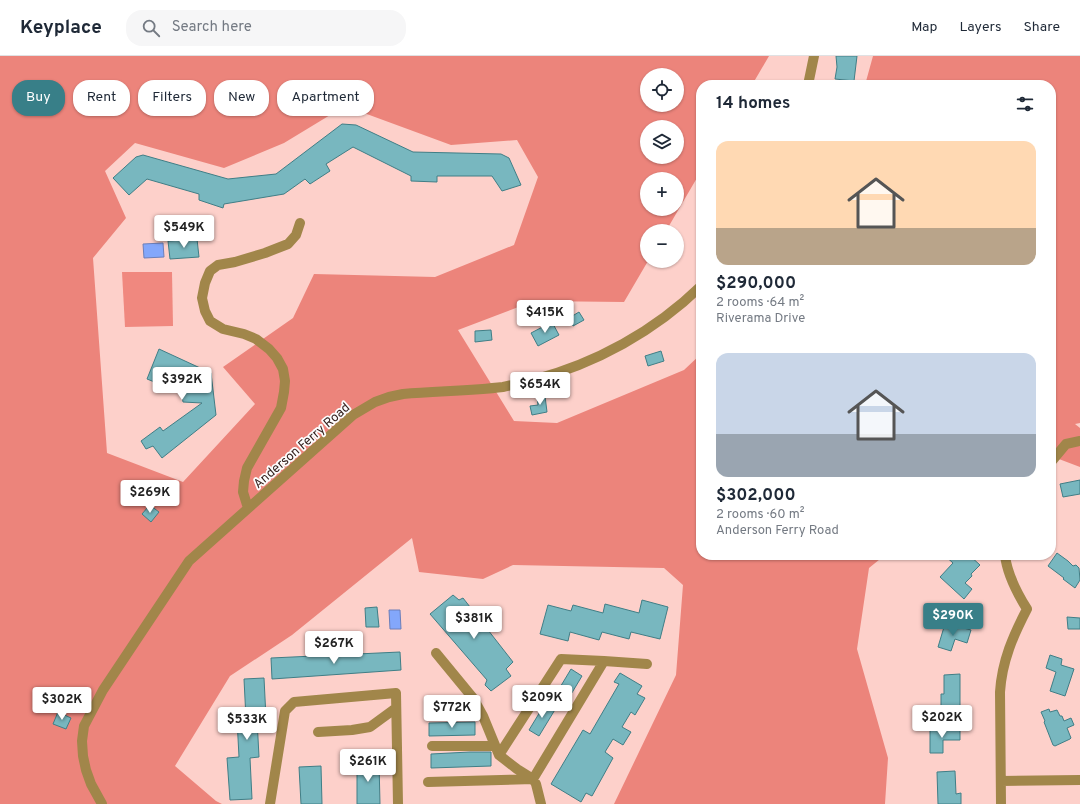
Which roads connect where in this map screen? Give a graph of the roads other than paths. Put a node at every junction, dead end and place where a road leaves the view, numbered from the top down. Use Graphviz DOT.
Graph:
graph roads {
  1 [pos="814,56"];
  2 [pos="809,80"];
  3 [pos="300,223"];
  4 [pos="696,290"];
  5 [pos="1080,441"];
  6 [pos="1056,456"];
  7 [pos="248,508"];
  8 [pos="1006,560"];
  9 [pos="436,653"];
  10 [pos="604,661"];
  11 [pos="647,664"];
  12 [pos="396,708"];
  13 [pos="318,732"];
  14 [pos="432,746"];
  15 [pos="497,750"];
  16 [pos="533,779"];
  17 [pos="1080,780"];
  18 [pos="1001,781"];
  19 [pos="428,782"];
  20 [pos="102,804"];
  21 [pos="270,804"];
  22 [pos="398,804"];
  23 [pos="541,804"];
  24 [pos="1002,804"];
  1 -- 2 [label="street"];
  3 -- 7 [label="street"];
  4 -- 7 [label="street, Anderson Ferry Road"];
  5 -- 6 [label="street"];
  7 -- 20 [label="street, Anderson Ferry Road"];
  8 -- 18 [label="street"];
  9 -- 15 [label="street"];
  10 -- 11 [label="street"];
  10 -- 15 [label="street"];
  10 -- 16 [label="street"];
  12 -- 13 [label="street"];
  12 -- 21 [label="street"];
  12 -- 22 [label="street"];
  14 -- 15 [label="street"];
  15 -- 16 [label="street"];
  16 -- 19 [label="street"];
  16 -- 23 [label="street"];
  17 -- 18 [label="street"];
  18 -- 24 [label="street"];
}
